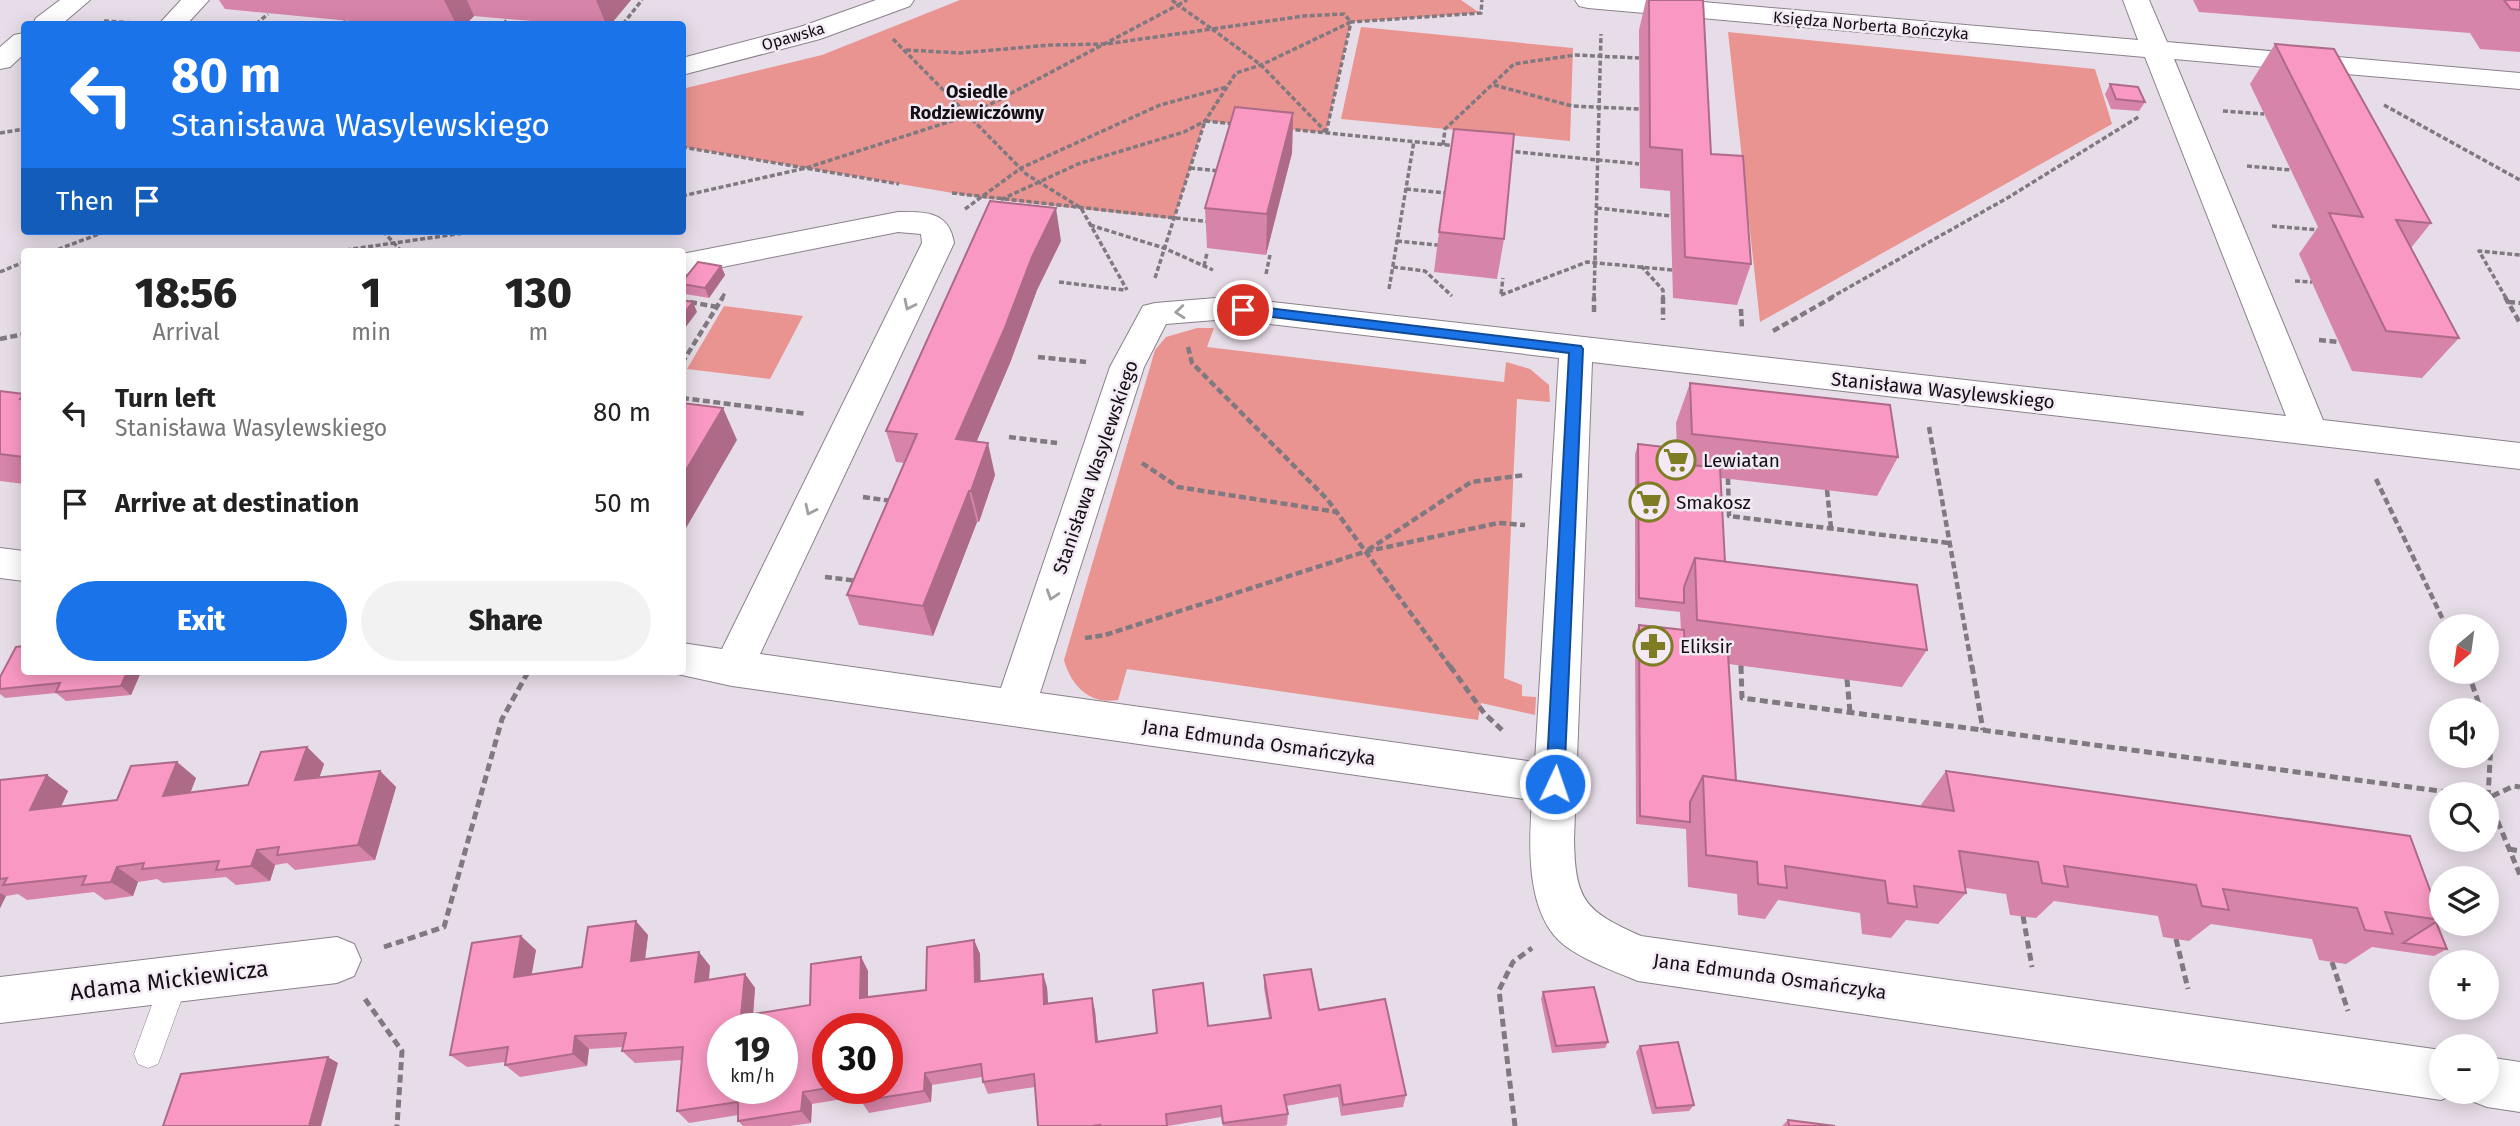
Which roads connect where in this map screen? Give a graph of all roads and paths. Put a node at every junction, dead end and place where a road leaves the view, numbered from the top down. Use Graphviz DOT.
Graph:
graph roads {
  1 [pos="77,0"];
  2 [pos="196,0"];
  3 [pos="642,0"];
  4 [pos="901,0"];
  5 [pos="1172,0"];
  6 [pos="1187,0"];
  7 [pos="1482,0"];
  8 [pos="2136,0"];
  9 [pos="1595,1"];
  10 [pos="1178,5"];
  11 [pos="268,14"];
  12 [pos="861,14"];
  13 [pos="98,20"];
  14 [pos="50,21"];
  15 [pos="110,21"];
  16 [pos="175,21"];
  17 [pos="260,21"];
  18 [pos="625,21"];
  19 [pos="1351,22"];
  20 [pos="1212,29"];
  21 [pos="21,44"];
  22 [pos="1105,44"];
  23 [pos="906,50"];
  24 [pos="2154,51"];
  25 [pos="1601,56"];
  26 [pos="1639,58"];
  27 [pos="0,61"];
  28 [pos="1261,65"];
  29 [pos="686,66"];
  30 [pos="2520,81"];
  31 [pos="1493,85"];
  32 [pos="1227,87"];
  33 [pos="2377,102"];
  34 [pos="1600,107"];
  35 [pos="1639,109"];
  36 [pos="970,115"];
  37 [pos="2183,120"];
  38 [pos="1205,121"];
  39 [pos="1245,125"];
  40 [pos="1286,129"];
  41 [pos="21,130"];
  42 [pos="0,133"];
  43 [pos="1326,133"];
  44 [pos="1414,141"];
  45 [pos="1443,145"];
  46 [pos="1469,147"];
  47 [pos="1495,150"];
  48 [pos="1598,160"];
  49 [pos="1639,164"];
  50 [pos="1021,168"];
  51 [pos="1190,168"];
  52 [pos="1228,172"];
  53 [pos="2520,180"];
  54 [pos="1040,182"];
  55 [pos="1406,189"];
  56 [pos="1446,193"];
  57 [pos="686,195"];
  58 [pos="982,198"];
  59 [pos="1000,200"];
  60 [pos="1597,208"];
  61 [pos="1671,216"];
  62 [pos="1089,224"];
  63 [pos="96,235"];
  64 [pos="387,235"];
  65 [pos="450,235"];
  66 [pos="1397,241"];
  67 [pos="394,243"];
  68 [pos="1438,245"];
  69 [pos="62,248"];
  70 [pos="359,248"];
  71 [pos="398,248"];
  72 [pos="1164,248"];
  73 [pos="2520,255"];
  74 [pos="1596,261"];
  75 [pos="21,263"];
  76 [pos="686,264"];
  77 [pos="1641,266"];
  78 [pos="1393,267"];
  79 [pos="1672,270"];
  80 [pos="0,272"];
  81 [pos="731,283"];
  82 [pos="1501,295"];
  83 [pos="686,302"];
  84 [pos="2508,302"];
  85 [pos="1460,303"];
  86 [pos="2520,303"];
  87 [pos="717,307"];
  88 [pos="1150,311"];
  89 [pos="2520,323"];
  90 [pos="1383,327"];
  91 [pos="21,335"];
  92 [pos="0,339"];
  93 [pos="1583,350"];
  94 [pos="686,357"];
  95 [pos="1664,360"];
  96 [pos="1746,368"];
  97 [pos="1922,387"];
  98 [pos="686,399"];
  99 [pos="855,417"];
  100 [pos="2310,432"];
  101 [pos="2356,437"];
  102 [pos="1100,448"];
  103 [pos="2520,456"];
  104 [pos="1571,469"];
  105 [pos="1728,478"];
  106 [pos="1827,490"];
  107 [pos="1337,512"];
  108 [pos="1568,528"];
  109 [pos="1831,528"];
  110 [pos="1950,543"];
  111 [pos="1364,552"];
  112 [pos="0,563"];
  113 [pos="21,566"];
  114 [pos="2440,614"];
  115 [pos="1035,645"];
  116 [pos="686,661"];
  117 [pos="1741,665"];
  118 [pos="732,669"];
  119 [pos="526,675"];
  120 [pos="1847,679"];
  121 [pos="1015,707"];
  122 [pos="1850,712"];
  123 [pos="1983,730"];
  124 [pos="1555,784"];
  125 [pos="2520,787"];
  126 [pos="2429,790"];
  127 [pos="2499,793"];
  128 [pos="2499,826"];
  129 [pos="2509,849"];
  130 [pos="2520,851"];
  131 [pos="2520,875"];
  132 [pos="1577,927"];
  133 [pos="337,960"];
  134 [pos="175,979"];
  135 [pos="0,1000"];
  136 [pos="148,1054"];
  137 [pos="2429,1073"];
  138 [pos="2499,1084"];
  139 [pos="2520,1087"];
  140 [pos="397,1126"];
  141 [pos="1515,1126"];
  1 -- 14 [label="street"];
  2 -- 16 [label="street"];
  3 -- 18 [label="path"];
  4 -- 12 [label="street, Opawska"];
  5 -- 10 [label="path"];
  6 -- 10 [label="path"];
  7 -- 19 [label="path"];
  8 -- 24 [label="street"];
  9 -- 24 [label="street, Księdza Norberta Bończyka"];
  9 -- 25 [label="path"];
  10 -- 20 [label="path"];
  10 -- 22 [label="path"];
  11 -- 17 [label="path"];
  12 -- 23 [label="path"];
  12 -- 29 [label="street, Opawska"];
  13 -- 15 [label="path"];
  19 -- 20 [label="path"];
  19 -- 28 [label="path"];
  19 -- 43 [label="path"];
  20 -- 22 [label="path"];
  20 -- 28 [label="path"];
  21 -- 27 [label="street"];
  22 -- 23 [label="path"];
  22 -- 36 [label="path"];
  23 -- 36 [label="path"];
  24 -- 30 [label="street, Księdza Norberta Bończyka"];
  24 -- 37 [label="street"];
  25 -- 26 [label="path"];
  25 -- 31 [label="path"];
  25 -- 34 [label="path"];
  28 -- 32 [label="path"];
  28 -- 43 [label="path"];
  31 -- 34 [label="path"];
  31 -- 45 [label="path"];
  32 -- 38 [label="path"];
  32 -- 50 [label="path"];
  33 -- 53 [label="path"];
  34 -- 35 [label="path"];
  34 -- 48 [label="path"];
  36 -- 50 [label="path"];
  36 -- 57 [label="path"];
  37 -- 96 [label="path"];
  37 -- 100 [label="street"];
  38 -- 39 [label="path"];
  38 -- 51 [label="path"];
  38 -- 54 [label="path"];
  40 -- 43 [label="path"];
  41 -- 42 [label="path"];
  43 -- 44 [label="path"];
  44 -- 45 [label="path"];
  44 -- 55 [label="path"];
  45 -- 46 [label="path"];
  47 -- 48 [label="path"];
  48 -- 49 [label="path"];
  48 -- 60 [label="path"];
  50 -- 54 [label="path"];
  50 -- 58 [label="path"];
  51 -- 52 [label="path"];
  51 -- 72 [label="path"];
  54 -- 59 [label="path"];
  54 -- 62 [label="path"];
  55 -- 56 [label="path"];
  55 -- 66 [label="path"];
  60 -- 61 [label="path"];
  60 -- 74 [label="path"];
  62 -- 72 [label="path"];
  62 -- 88 [label="path"];
  63 -- 69 [label="path"];
  64 -- 67 [label="path"];
  65 -- 67 [label="path"];
  66 -- 68 [label="path"];
  66 -- 78 [label="path"];
  67 -- 70 [label="path"];
  67 -- 71 [label="path"];
  72 -- 88 [label="path"];
  73 -- 84 [label="path"];
  74 -- 77 [label="path"];
  74 -- 82 [label="path"];
  74 -- 93 [label="path"];
  75 -- 80 [label="path"];
  76 -- 99 [label="street, one-way"];
  77 -- 79 [label="path"];
  77 -- 95 [label="path"];
  78 -- 85 [label="path"];
  78 -- 90 [label="path"];
  81 -- 87 [label="path"];
  83 -- 87 [label="path"];
  84 -- 86 [label="path"];
  84 -- 89 [label="path"];
  87 -- 94 [label="path"];
  90 -- 88 [label="street, Stanisława Wasylewskiego, one-way"];
  88 -- 102 [label="street, Stanisława Wasylewskiego"];
  88 -- 107 [label="path"];
  90 -- 93 [label="street, Stanisława Wasylewskiego"];
  91 -- 92 [label="path"];
  93 -- 95 [label="street, Stanisława Wasylewskiego"];
  93 -- 104 [label="street"];
  95 -- 96 [label="street, Stanisława Wasylewskiego"];
  96 -- 97 [label="street, Stanisława Wasylewskiego"];
  97 -- 100 [label="street, Stanisława Wasylewskiego"];
  97 -- 110 [label="path"];
  98 -- 99 [label="path"];
  99 -- 118 [label="street, one-way"];
  100 -- 101 [label="street, Stanisława Wasylewskiego"];
  101 -- 103 [label="street, Stanisława Wasylewskiego"];
  101 -- 114 [label="path"];
  102 -- 107 [label="path"];
  102 -- 115 [label="street, Stanisława Wasylewskiego, one-way"];
  104 -- 108 [label="street"];
  104 -- 111 [label="path"];
  105 -- 109 [label="path"];
  106 -- 109 [label="path"];
  107 -- 111 [label="path"];
  108 -- 111 [label="path"];
  108 -- 124 [label="street"];
  109 -- 110 [label="path"];
  110 -- 123 [label="path"];
  111 -- 115 [label="path"];
  111 -- 124 [label="path"];
  112 -- 113 [label="street"];
  115 -- 121 [label="street, Stanisława Wasylewskiego"];
  116 -- 118 [label="street, Jana Edmunda Osmańczyka"];
  117 -- 122 [label="path"];
  118 -- 121 [label="street, Jana Edmunda Osmańczyka"];
  119 -- 133 [label="path"];
  120 -- 122 [label="path"];
  121 -- 124 [label="street, Jana Edmunda Osmańczyka"];
  122 -- 123 [label="path"];
  123 -- 126 [label="path"];
  124 -- 132 [label="street"];
  125 -- 127 [label="path"];
  128 -- 129 [label="path"];
  129 -- 130 [label="path"];
  129 -- 131 [label="path"];
  132 -- 137 [label="street, Jana Edmunda Osmańczyka"];
  132 -- 141 [label="path"];
  133 -- 134 [label="street, Adama Mickiewicza"];
  133 -- 140 [label="path"];
  134 -- 135 [label="street, Adama Mickiewicza"];
  134 -- 136 [label="lane"];
  138 -- 139 [label="street"];
}
